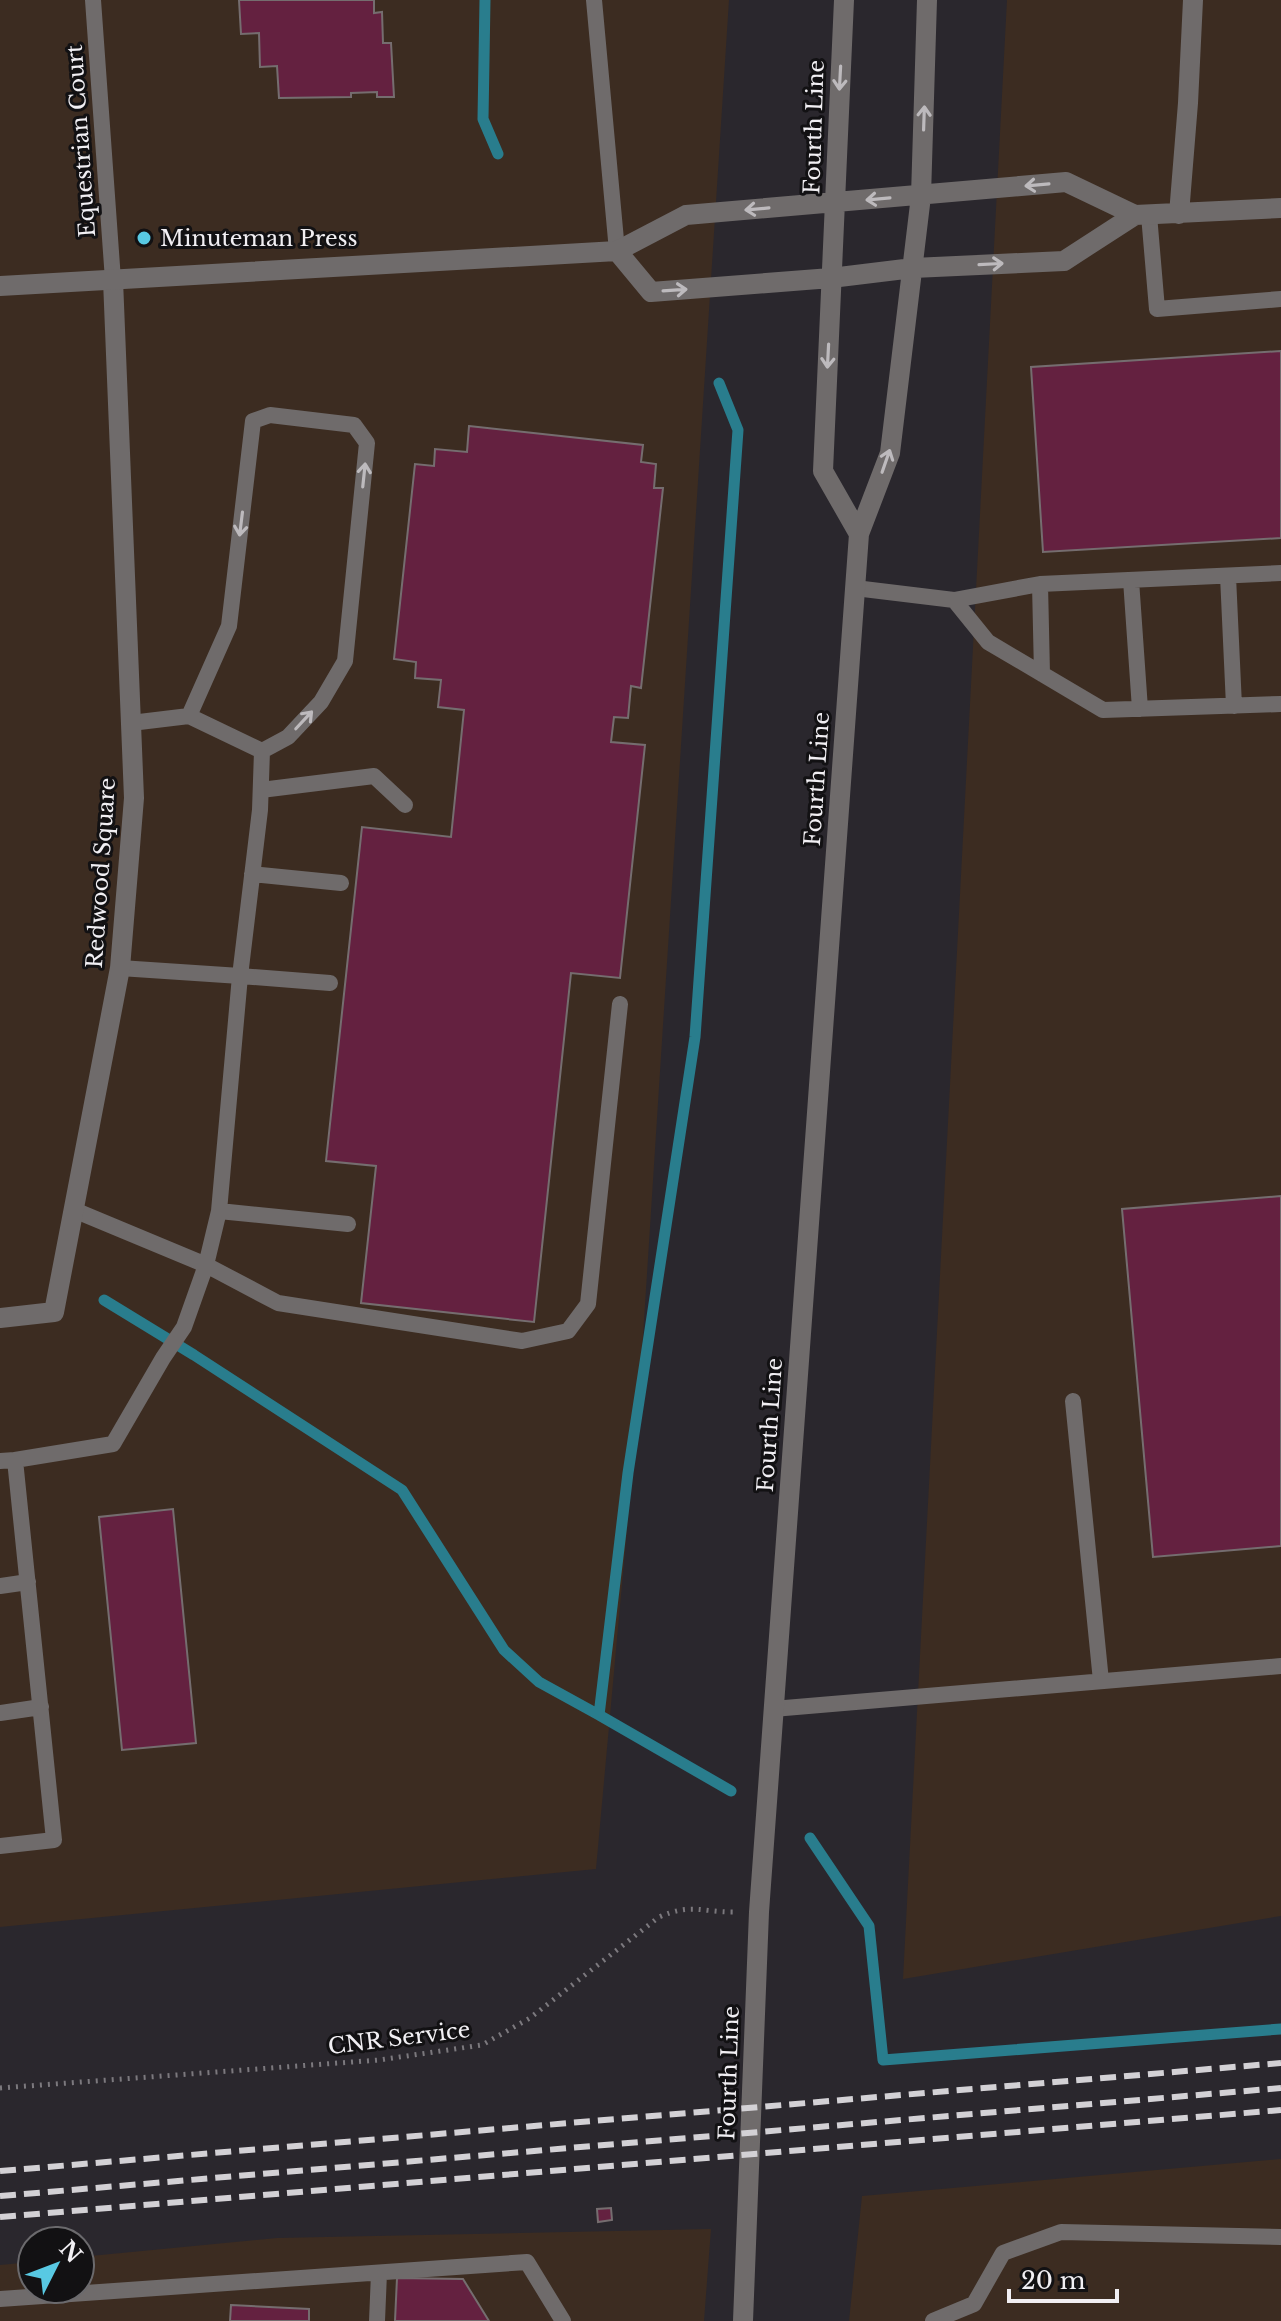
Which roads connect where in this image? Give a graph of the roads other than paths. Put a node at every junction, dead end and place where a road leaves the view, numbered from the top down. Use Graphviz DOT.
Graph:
graph roads {
  1 [pos="93,0"];
  2 [pos="594,0"];
  3 [pos="844,0"];
  4 [pos="927,0"];
  5 [pos="1193,0"];
  6 [pos="921,196"];
  7 [pos="835,203"];
  8 [pos="1281,208"];
  9 [pos="1179,214"];
  10 [pos="1142,215"];
  11 [pos="617,251"];
  12 [pos="913,268"];
  13 [pos="831,278"];
  14 [pos="113,280"];
  15 [pos="0,286"];
  16 [pos="1281,299"];
  17 [pos="859,534"];
  18 [pos="1281,573"];
  19 [pos="1228,576"];
  20 [pos="1131,580"];
  21 [pos="1040,584"];
  22 [pos="855,588"];
  23 [pos="954,600"];
  24 [pos="1042,674"];
  25 [pos="1281,704"];
  26 [pos="1234,706"];
  27 [pos="1140,709"];
  28 [pos="189,716"];
  29 [pos="131,723"];
  30 [pos="262,751"];
  31 [pos="261,790"];
  32 [pos="405,805"];
  33 [pos="252,874"];
  34 [pos="341,883"];
  35 [pos="120,968"];
  36 [pos="240,976"];
  37 [pos="330,983"];
  38 [pos="620,1004"];
  39 [pos="74,1210"];
  40 [pos="219,1211"];
  41 [pos="348,1224"];
  42 [pos="206,1265"];
  43 [pos="0,1318"];
  44 [pos="1073,1401"];
  45 [pos="7,1460"];
  46 [pos="28,1582"];
  47 [pos="0,1586"];
  48 [pos="1281,1666"];
  49 [pos="1101,1681"];
  50 [pos="41,1707"];
  51 [pos="773,1709"];
  52 [pos="0,1713"];
  53 [pos="0,1846"];
  54 [pos="1281,2237"];
  55 [pos="379,2273"];
  56 [pos="0,2299"];
  57 [pos="974,2304"];
  58 [pos="377,2321"];
  59 [pos="563,2321"];
  60 [pos="743,2321"];
  61 [pos="933,2321"];
  62 [pos="974,2321"];
  1 -- 14 [label="lane, Equestrian Court"];
  2 -- 11 [label="lane"];
  3 -- 7 [label="street, Fourth Line, one-way"];
  6 -- 4 [label="street, Fourth Line, one-way"];
  5 -- 9 [label="street"];
  6 -- 7 [label="street, one-way"];
  10 -- 6 [label="street, one-way"];
  6 -- 12 [label="street, Fourth Line"];
  7 -- 11 [label="street, one-way"];
  7 -- 13 [label="street, Fourth Line"];
  8 -- 9 [label="street"];
  9 -- 10 [label="street"];
  12 -- 10 [label="street, one-way"];
  10 -- 16 [label="lane"];
  11 -- 13 [label="street, one-way"];
  11 -- 14 [label="street"];
  12 -- 13 [label="street"];
  17 -- 12 [label="street, Fourth Line, one-way"];
  13 -- 17 [label="street, Fourth Line, one-way"];
  14 -- 15 [label="street"];
  14 -- 29 [label="street, Redwood Square"];
  17 -- 22 [label="street, Fourth Line"];
  18 -- 19 [label="lane"];
  19 -- 20 [label="lane"];
  19 -- 26 [label="lane"];
  20 -- 21 [label="lane"];
  20 -- 27 [label="lane"];
  21 -- 23 [label="lane"];
  21 -- 24 [label="lane"];
  22 -- 23 [label="lane"];
  22 -- 51 [label="street, Fourth Line"];
  23 -- 24 [label="lane"];
  24 -- 27 [label="lane"];
  25 -- 26 [label="lane"];
  26 -- 27 [label="lane"];
  28 -- 29 [label="lane"];
  28 -- 30 [label="lane"];
  30 -- 28 [label="lane, one-way"];
  29 -- 35 [label="street, Redwood Square"];
  30 -- 31 [label="lane"];
  31 -- 32 [label="lane"];
  31 -- 33 [label="lane"];
  33 -- 34 [label="lane"];
  33 -- 36 [label="lane"];
  35 -- 36 [label="lane"];
  35 -- 39 [label="street, Redwood Square"];
  36 -- 37 [label="lane"];
  36 -- 40 [label="lane"];
  38 -- 42 [label="lane"];
  39 -- 42 [label="lane"];
  39 -- 43 [label="street, Redwood Square"];
  40 -- 41 [label="lane"];
  40 -- 42 [label="lane"];
  42 -- 45 [label="lane"];
  44 -- 49 [label="lane"];
  45 -- 46 [label="lane"];
  46 -- 47 [label="lane"];
  46 -- 50 [label="lane"];
  48 -- 49 [label="lane"];
  49 -- 51 [label="lane"];
  50 -- 52 [label="lane"];
  50 -- 53 [label="lane"];
  51 -- 60 [label="street, Fourth Line"];
  54 -- 57 [label="lane"];
  55 -- 56 [label="lane"];
  55 -- 58 [label="lane"];
  55 -- 59 [label="lane"];
  57 -- 61 [label="lane"];
  57 -- 62 [label="lane"];
}
